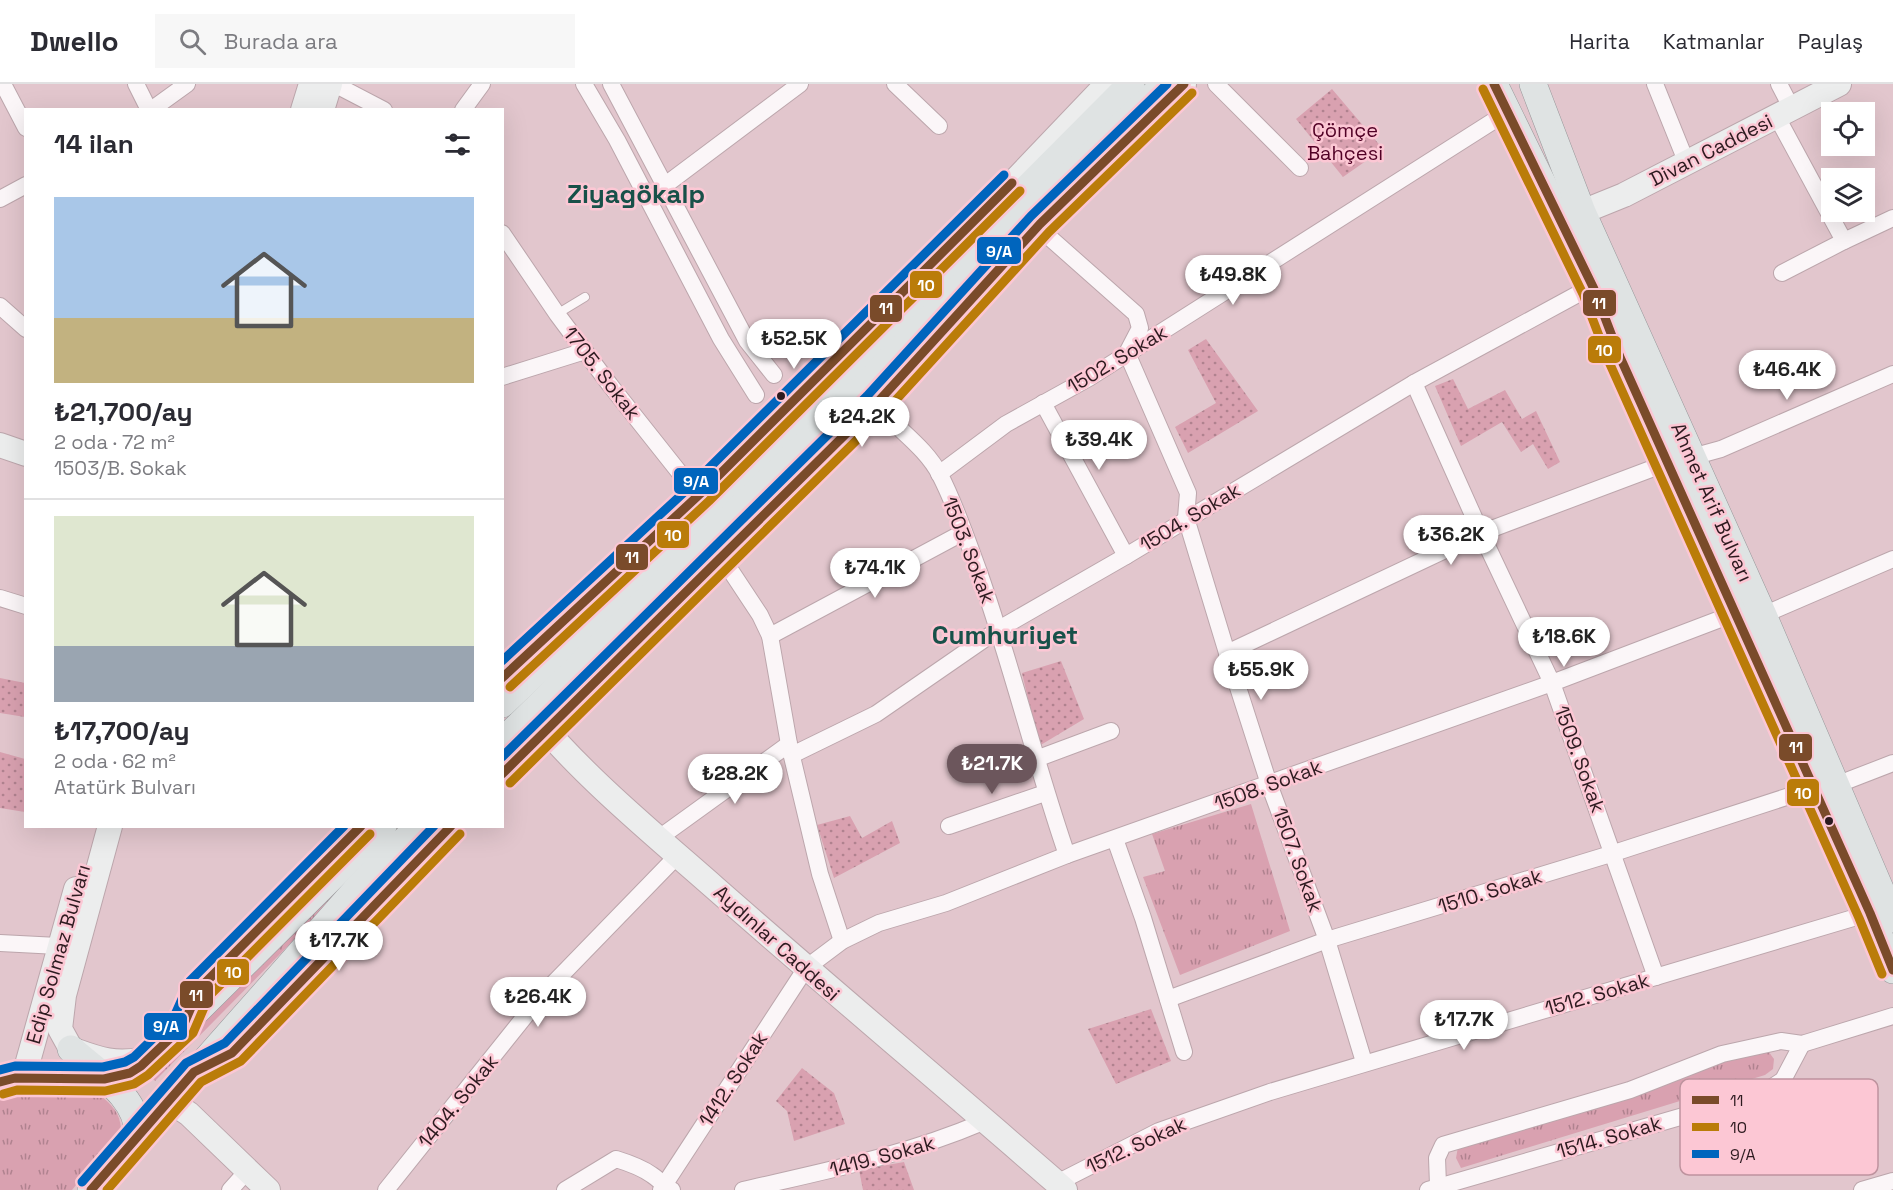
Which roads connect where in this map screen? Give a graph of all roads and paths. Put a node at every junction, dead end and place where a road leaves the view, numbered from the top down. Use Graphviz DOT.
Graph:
graph roads {
  1 [pos="3,84"];
  2 [pos="136,84"];
  3 [pos="187,84"];
  4 [pos="311,84"];
  5 [pos="332,84"];
  6 [pos="482,84"];
  7 [pos="584,84"];
  8 [pos="611,84"];
  9 [pos="800,84"];
  10 [pos="895,84"];
  11 [pos="1107,84"];
  12 [pos="1131,84"];
  13 [pos="1165,84"];
  14 [pos="1184,84"];
  15 [pos="1216,84"];
  16 [pos="1494,84"];
  17 [pos="1655,84"];
  18 [pos="1779,84"];
  19 [pos="1839,84"];
  20 [pos="1539,86"];
  21 [pos="149,108"];
  22 [pos="153,108"];
  23 [pos="304,108"];
  24 [pos="323,108"];
  25 [pos="380,108"];
  26 [pos="464,108"];
  27 [pos="1509,111"];
  28 [pos="1784,113"];
  29 [pos="24,124"];
  30 [pos="939,126"];
  31 [pos="1686,161"];
  32 [pos="1300,168"];
  33 [pos="24,186"];
  34 [pos="664,186"];
  35 [pos="0,199"];
  36 [pos="1582,212"];
  37 [pos="1893,218"];
  38 [pos="504,236"];
  39 [pos="1049,237"];
  40 [pos="1844,241"];
  41 [pos="1782,273"];
  42 [pos="1594,289"];
  43 [pos="585,297"];
  44 [pos="0,306"];
  45 [pos="557,314"];
  46 [pos="24,327"];
  47 [pos="585,351"];
  48 [pos="1127,353"];
  49 [pos="1893,374"];
  50 [pos="774,375"];
  51 [pos="504,377"];
  52 [pos="1414,382"];
  53 [pos="756,395"];
  54 [pos="1042,403"];
  55 [pos="876,404"];
  56 [pos="0,445"];
  57 [pos="24,453"];
  58 [pos="1680,460"];
  59 [pos="939,474"];
  60 [pos="707,499"];
  61 [pos="1186,518"];
  62 [pos="964,532"];
  63 [pos="1481,533"];
  64 [pos="721,556"];
  65 [pos="1126,556"];
  66 [pos="1893,559"];
  67 [pos="0,598"];
  68 [pos="24,605"];
  69 [pos="1736,613"];
  70 [pos="1763,615"];
  71 [pos="999,629"];
  72 [pos="770,636"];
  73 [pos="1227,653"];
  74 [pos="1552,683"];
  75 [pos="516,699"];
  76 [pos="1111,731"];
  77 [pos="504,736"];
  78 [pos="790,750"];
  79 [pos="1036,759"];
  80 [pos="504,763"];
  81 [pos="1893,763"];
  82 [pos="1269,784"];
  83 [pos="1825,786"];
  84 [pos="1045,793"];
  85 [pos="949,826"];
  86 [pos="94,828"];
  87 [pos="109,828"];
  88 [pos="359,828"];
  89 [pos="380,828"];
  90 [pos="417,828"];
  91 [pos="449,828"];
  92 [pos="659,838"];
  93 [pos="1115,839"];
  94 [pos="1614,853"];
  95 [pos="678,855"];
  96 [pos="1067,855"];
  97 [pos="1882,916"];
  98 [pos="1327,940"];
  99 [pos="842,941"];
  100 [pos="0,943"];
  101 [pos="58,946"];
  102 [pos="806,968"];
  103 [pos="1893,970"];
  104 [pos="1656,977"];
  105 [pos="1168,999"];
  106 [pos="1893,1016"];
  107 [pos="183,1026"];
  108 [pos="1802,1044"];
  109 [pos="70,1049"];
  110 [pos="1185,1052"];
  111 [pos="149,1058"];
  112 [pos="1364,1062"];
  113 [pos="194,1071"];
  114 [pos="1784,1079"];
  115 [pos="7,1080"];
  116 [pos="105,1080"];
  117 [pos="180,1107"];
  118 [pos="1680,1117"];
  119 [pos="983,1122"];
  120 [pos="138,1135"];
  121 [pos="248,1170"];
  122 [pos="1893,1181"];
  123 [pos="1061,1186"];
  124 [pos="1434,1188"];
  125 [pos="665,1189"];
  126 [pos="91,1190"];
  127 [pos="230,1190"];
  128 [pos="268,1190"];
  129 [pos="386,1190"];
  130 [pos="565,1190"];
  131 [pos="743,1190"];
  132 [pos="1862,1190"];
  1 -- 29 [label="street"];
  2 -- 21 [label="street"];
  3 -- 22 [label="street"];
  4 -- 23 [label="street"];
  5 -- 24 [label="street"];
  5 -- 25 [label="street"];
  6 -- 26 [label="street"];
  7 -- 53 [label="street"];
  8 -- 34 [label="street"];
  9 -- 34 [label="street"];
  10 -- 30 [label="street"];
  11 -- 60 [label="street"];
  12 -- 60 [label="main road"];
  13 -- 75 [label="main road"];
  14 -- 55 [label="street"];
  15 -- 32 [label="street"];
  16 -- 27 [label="main road, Ahmet Arif Bulvarı"];
  17 -- 31 [label="street"];
  18 -- 28 [label="street"];
  19 -- 28 [label="street, Divan Caddesi"];
  20 -- 36 [label="main road, Ahmet Arif Bulvarı"];
  27 -- 42 [label="main road, Ahmet Arif Bulvarı"];
  27 -- 48 [label="street, 1502. Sokak"];
  28 -- 31 [label="street, Divan Caddesi"];
  28 -- 40 [label="street"];
  31 -- 36 [label="street, Divan Caddesi"];
  33 -- 35 [label="street"];
  34 -- 50 [label="street"];
  36 -- 58 [label="main road, Ahmet Arif Bulvarı"];
  37 -- 40 [label="street"];
  38 -- 45 [label="street, 1705. Sokak"];
  39 -- 48 [label="street"];
  40 -- 41 [label="street"];
  42 -- 52 [label="street, 1504. Sokak"];
  42 -- 58 [label="main road, Ahmet Arif Bulvarı"];
  43 -- 45 [label="lane"];
  44 -- 46 [label="street"];
  45 -- 47 [label="street, 1705. Sokak"];
  47 -- 51 [label="street"];
  47 -- 60 [label="street, 1705. Sokak"];
  48 -- 54 [label="street, 1502. Sokak"];
  48 -- 61 [label="street, 1507. Sokak"];
  49 -- 58 [label="street"];
  52 -- 61 [label="street, 1504. Sokak"];
  52 -- 63 [label="street, 1509. Sokak"];
  54 -- 59 [label="street, 1502. Sokak"];
  54 -- 65 [label="street"];
  55 -- 59 [label="street, 1503. Sokak"];
  55 -- 64 [label="street"];
  56 -- 57 [label="street"];
  58 -- 63 [label="street"];
  58 -- 69 [label="main road, Ahmet Arif Bulvarı"];
  58 -- 70 [label="main road, Ahmet Arif Bulvarı"];
  59 -- 62 [label="street, 1503. Sokak"];
  60 -- 75 [label="main road"];
  61 -- 65 [label="street, 1504. Sokak"];
  61 -- 73 [label="street, 1507. Sokak"];
  62 -- 71 [label="street, 1503. Sokak"];
  62 -- 72 [label="street"];
  63 -- 73 [label="street"];
  63 -- 74 [label="street, 1509. Sokak"];
  64 -- 72 [label="street"];
  64 -- 75 [label="street"];
  65 -- 71 [label="street, 1504. Sokak"];
  66 -- 70 [label="street"];
  67 -- 68 [label="street"];
  69 -- 74 [label="street, 1508. Sokak"];
  69 -- 83 [label="main road, Ahmet Arif Bulvarı"];
  70 -- 83 [label="main road, Ahmet Arif Bulvarı"];
  71 -- 78 [label="street, 1504. Sokak"];
  71 -- 79 [label="street, 1503. Sokak"];
  72 -- 78 [label="street"];
  73 -- 82 [label="street, 1507. Sokak"];
  74 -- 82 [label="street, 1508. Sokak"];
  74 -- 94 [label="street, 1509. Sokak"];
  75 -- 77 [label="main road"];
  75 -- 80 [label="street"];
  75 -- 92 [label="street, Aydınlar Caddesi"];
  76 -- 79 [label="street"];
  78 -- 92 [label="street, 1504. Sokak"];
  78 -- 99 [label="street"];
  79 -- 84 [label="street, 1503. Sokak"];
  81 -- 83 [label="street, 1510. Sokak"];
  82 -- 93 [label="street, 1508. Sokak"];
  82 -- 98 [label="street, 1507. Sokak"];
  83 -- 94 [label="street, 1510. Sokak"];
  83 -- 97 [label="main road, Ahmet Arif Bulvarı"];
  84 -- 85 [label="street"];
  84 -- 96 [label="street, 1503. Sokak"];
  86 -- 101 [label="street, Edip Solmaz Bulvarı"];
  87 -- 109 [label="street, Edip Solmaz Bulvarı"];
  88 -- 107 [label="street"];
  89 -- 107 [label="main road"];
  90 -- 113 [label="main road"];
  91 -- 113 [label="street"];
  92 -- 95 [label="street, Aydınlar Caddesi"];
  93 -- 96 [label="street, 1508. Sokak"];
  93 -- 105 [label="street"];
  94 -- 98 [label="street, 1510. Sokak"];
  94 -- 104 [label="street, 1509. Sokak"];
  95 -- 102 [label="street, Aydınlar Caddesi"];
  95 -- 129 [label="street, 1404. Sokak"];
  96 -- 99 [label="street, 1508. Sokak"];
  97 -- 103 [label="main road, Ahmet Arif Bulvarı"];
  97 -- 104 [label="street, 1512. Sokak"];
  98 -- 105 [label="street, 1510. Sokak"];
  98 -- 112 [label="street, 1507. Sokak"];
  99 -- 102 [label="street, 1508. Sokak"];
  100 -- 101 [label="street"];
  101 -- 115 [label="street, Edip Solmaz Bulvarı"];
  102 -- 119 [label="street, Aydınlar Caddesi"];
  102 -- 125 [label="street, 1412. Sokak"];
  104 -- 112 [label="street, 1512. Sokak"];
  105 -- 110 [label="street"];
  106 -- 108 [label="street"];
  107 -- 111 [label="main road"];
  108 -- 114 [label="street, 1514. Sokak"];
  108 -- 124 [label="street"];
  109 -- 111 [label="street"];
  109 -- 116 [label="main road"];
  111 -- 116 [label="main road"];
  112 -- 123 [label="street, 1512. Sokak"];
  113 -- 117 [label="main road"];
  115 -- 116 [label="main road"];
  116 -- 120 [label="main road"];
  117 -- 120 [label="main road"];
  117 -- 121 [label="street"];
  118 -- 124 [label="street, 1514. Sokak"];
  119 -- 123 [label="street, Aydınlar Caddesi"];
  119 -- 131 [label="street, 1419. Sokak"];
  120 -- 126 [label="main road"];
  121 -- 127 [label="street"];
  121 -- 128 [label="street"];
  122 -- 132 [label="street"];
  125 -- 130 [label="street"];
}
